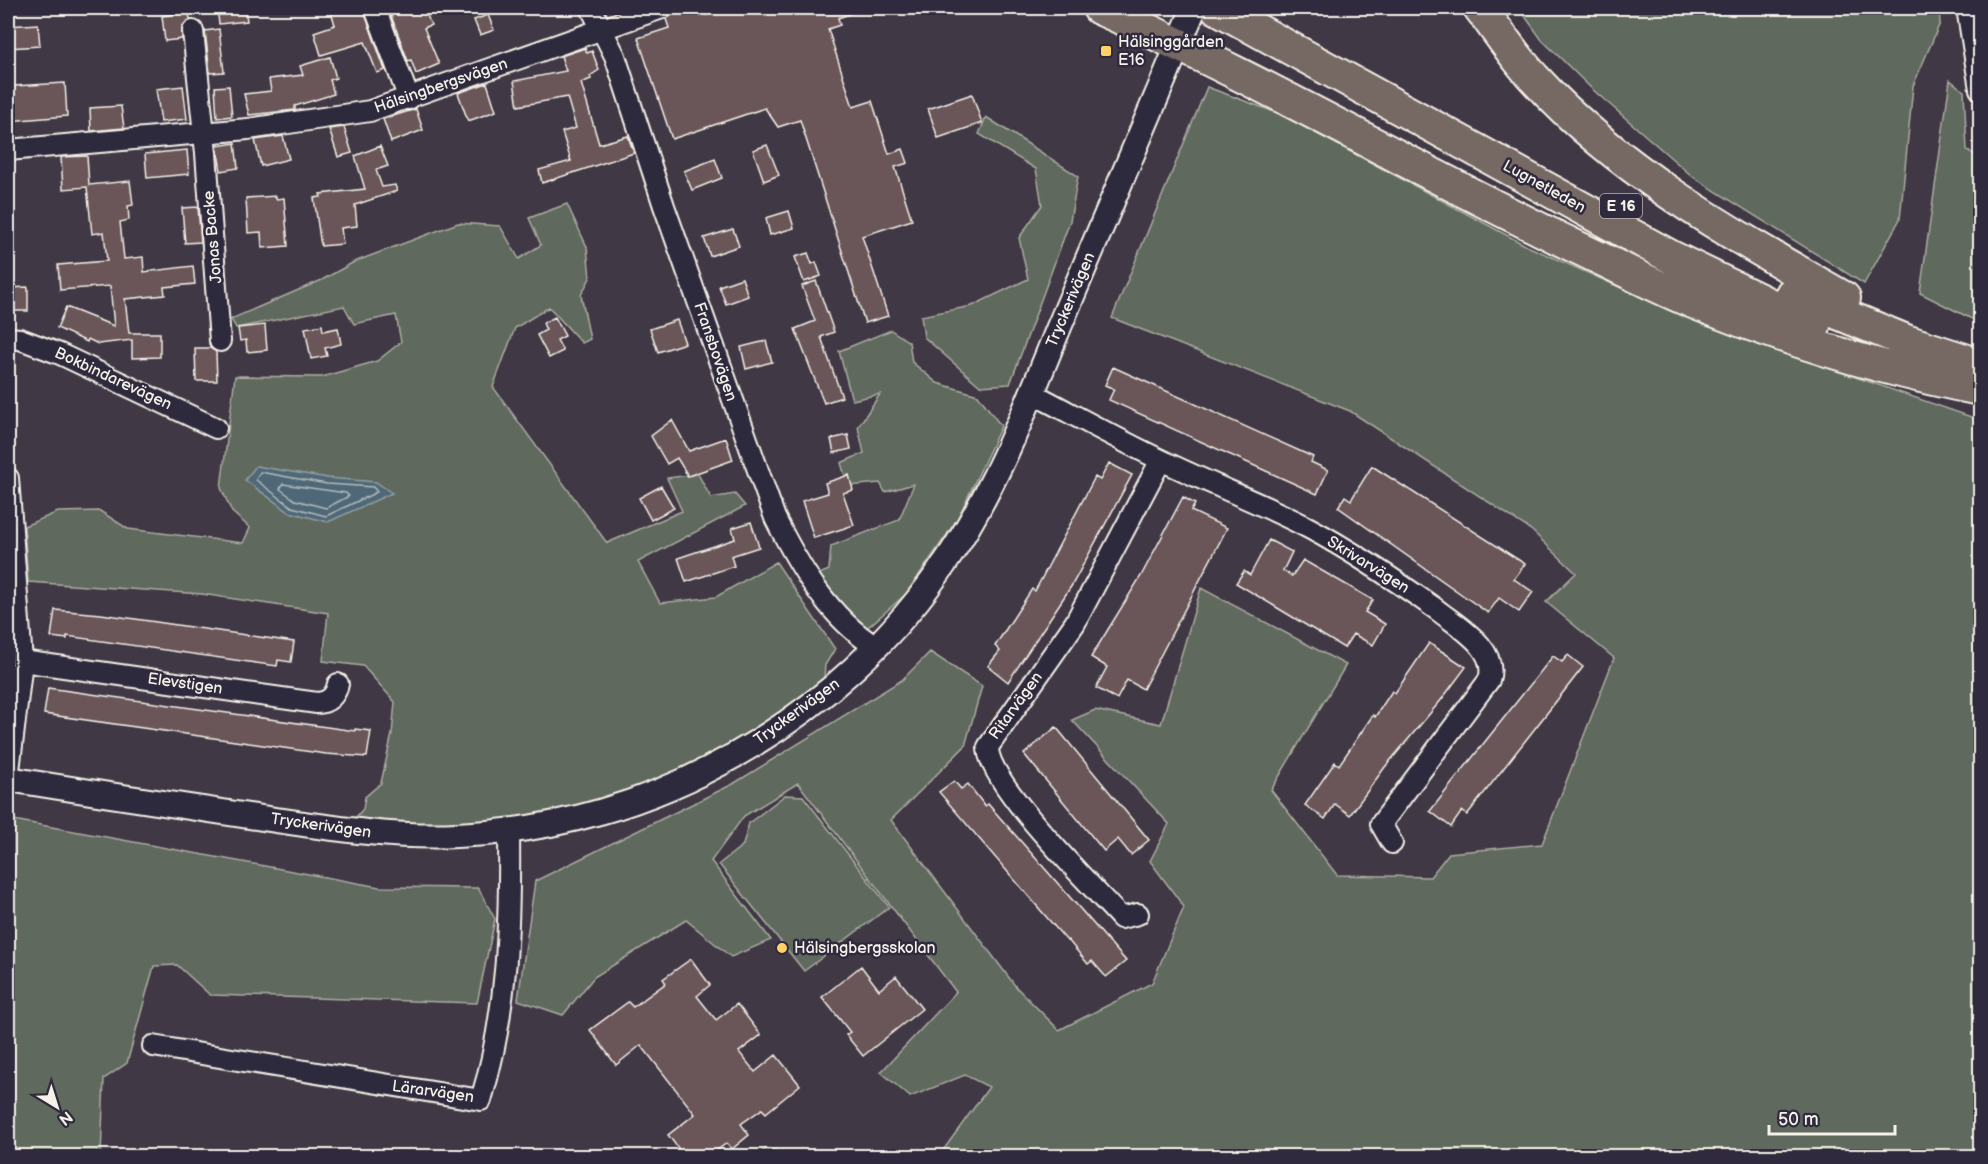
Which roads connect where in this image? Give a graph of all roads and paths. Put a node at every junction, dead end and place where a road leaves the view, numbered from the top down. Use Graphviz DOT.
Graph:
graph roads {
  1 [pos="375,8"];
  2 [pos="591,8"];
  3 [pos="663,8"];
  4 [pos="1099,8"];
  5 [pos="1194,8"];
  6 [pos="1217,8"];
  7 [pos="1480,8"];
  8 [pos="1967,8"];
  9 [pos="1270,20"];
  10 [pos="602,30"];
  11 [pos="193,31"];
  12 [pos="1180,43"];
  13 [pos="1977,43"];
  14 [pos="1980,89"];
  15 [pos="409,99"];
  16 [pos="204,133"];
  17 [pos="8,150"];
  18 [pos="8,338"];
  19 [pos="220,340"];
  20 [pos="1980,354"];
  21 [pos="1980,365"];
  22 [pos="1980,388"];
  23 [pos="1032,393"];
  24 [pos="216,428"];
  25 [pos="1161,460"];
  26 [pos="8,478"];
  27 [pos="876,647"];
  28 [pos="22,661"];
  29 [pos="338,684"];
  30 [pos="8,779"];
  31 [pos="509,830"];
  32 [pos="1392,843"];
  33 [pos="1138,914"];
  34 [pos="153,1046"];
  1 -- 15 [label="street"];
  2 -- 10 [label="street"];
  3 -- 10 [label="street, Hälsingbergsvägen"];
  4 -- 12 [label="highway, E 16"];
  5 -- 12 [label="street, Tryckerivägen"];
  6 -- 9 [label="highway, Lugnetleden / E 16"];
  7 -- 20 [label="highway, E 16"];
  8 -- 13 [label="street"];
  9 -- 21 [label="highway, Lugnetleden / E 16"];
  9 -- 22 [label="highway, Lugnetleden / E 16"];
  10 -- 15 [label="street, Hälsingbergsvägen"];
  10 -- 27 [label="street, Fransbovägen"];
  11 -- 16 [label="street"];
  12 -- 22 [label="highway, E 16"];
  12 -- 23 [label="street, Tryckerivägen"];
  13 -- 14 [label="street"];
  15 -- 16 [label="street, Hälsingbergsvägen"];
  16 -- 17 [label="street, Hälsingbergsvägen"];
  16 -- 19 [label="street, Jonas Backe"];
  18 -- 24 [label="street, Bokbindarevägen"];
  23 -- 25 [label="street, Skrivarvägen"];
  23 -- 27 [label="street, Tryckerivägen"];
  25 -- 32 [label="street, Skrivarvägen"];
  25 -- 33 [label="street, Ritarvägen"];
  26 -- 28 [label="street"];
  27 -- 31 [label="street, Tryckerivägen"];
  28 -- 29 [label="street, Elevstigen"];
  28 -- 30 [label="street"];
  30 -- 31 [label="street, Tryckerivägen"];
  31 -- 34 [label="street, Lärarvägen"];
}
